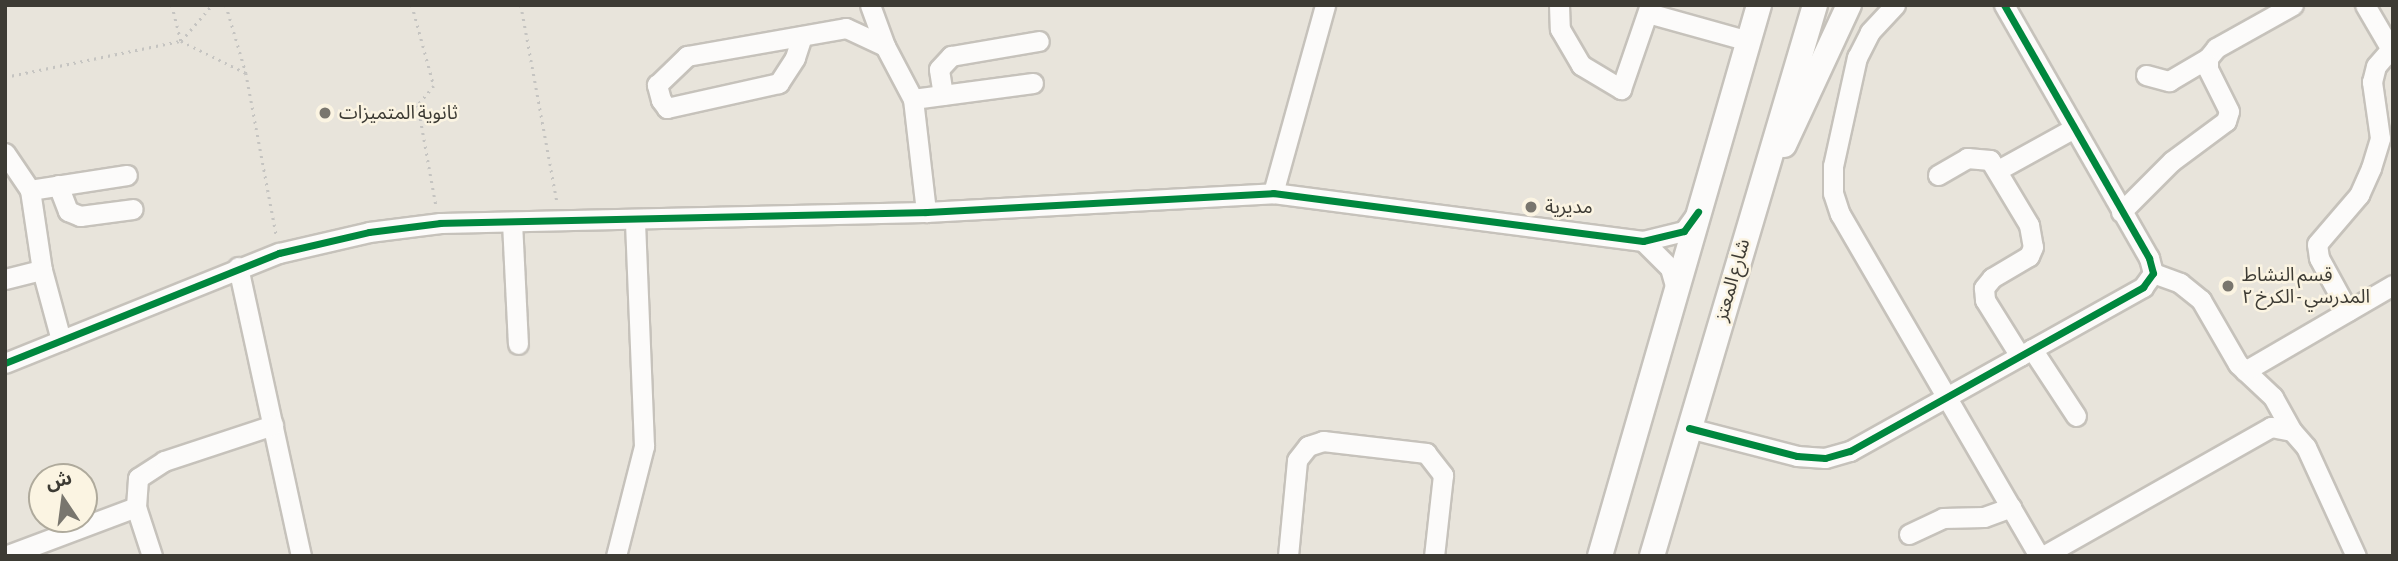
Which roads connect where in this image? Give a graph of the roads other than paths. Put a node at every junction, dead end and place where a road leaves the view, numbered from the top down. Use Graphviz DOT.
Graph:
graph roads {
  1 [pos="870,5"];
  2 [pos="1325,5"];
  3 [pos="1559,5"];
  4 [pos="1759,5"];
  5 [pos="1815,5"];
  6 [pos="1849,5"];
  7 [pos="1895,5"];
  8 [pos="2004,5"];
  9 [pos="2293,5"];
  10 [pos="2365,5"];
  11 [pos="1649,9"];
  12 [pos="802,36"];
  13 [pos="1039,41"];
  14 [pos="1748,41"];
  15 [pos="885,46"];
  16 [pos="2392,51"];
  17 [pos="2208,58"];
  18 [pos="2146,75"];
  19 [pos="1033,83"];
  20 [pos="943,95"];
  21 [pos="913,99"];
  22 [pos="2074,128"];
  23 [pos="5,153"];
  24 [pos="1998,170"];
  25 [pos="127,175"];
  26 [pos="1938,175"];
  27 [pos="58,185"];
  28 [pos="30,190"];
  29 [pos="1273,192"];
  30 [pos="133,209"];
  31 [pos="926,212"];
  32 [pos="1698,212"];
  33 [pos="2121,212"];
  34 [pos="635,219"];
  35 [pos="512,222"];
  36 [pos="1748,222"];
  37 [pos="1643,241"];
  38 [pos="238,267"];
  39 [pos="42,270"];
  40 [pos="2153,273"];
  41 [pos="7,274"];
  42 [pos="2393,285"];
  43 [pos="1676,289"];
  44 [pos="2348,311"];
  45 [pos="61,340"];
  46 [pos="518,344"];
  47 [pos="2026,353"];
  48 [pos="5,363"];
  49 [pos="2245,371"];
  50 [pos="1947,398"];
  51 [pos="2076,416"];
  52 [pos="273,425"];
  53 [pos="1689,428"];
  54 [pos="2292,431"];
  55 [pos="136,507"];
  56 [pos="2011,507"];
  57 [pos="1909,534"];
  58 [pos="5,549"];
  59 [pos="8,556"];
  60 [pos="152,556"];
  61 [pos="301,556"];
  62 [pos="616,556"];
  63 [pos="1288,556"];
  64 [pos="1434,556"];
  65 [pos="1600,556"];
  66 [pos="1652,556"];
  67 [pos="2041,556"];
  68 [pos="2356,556"];
  1 -- 15 [label="street"];
  2 -- 29 [label="street"];
  3 -- 11 [label="street"];
  4 -- 14 [label="main road"];
  5 -- 36 [label="main road, شارع المعتز"];
  6 -- 36 [label="main road"];
  7 -- 50 [label="street"];
  8 -- 22 [label="street"];
  9 -- 17 [label="street"];
  10 -- 16 [label="street"];
  11 -- 14 [label="street"];
  12 -- 12 [label="street"];
  12 -- 15 [label="street"];
  13 -- 20 [label="street"];
  14 -- 32 [label="main road"];
  15 -- 21 [label="street"];
  16 -- 44 [label="street"];
  17 -- 18 [label="street"];
  17 -- 33 [label="street"];
  19 -- 20 [label="street"];
  20 -- 21 [label="street"];
  21 -- 31 [label="street"];
  22 -- 24 [label="street"];
  22 -- 33 [label="street"];
  23 -- 28 [label="street"];
  24 -- 26 [label="street"];
  24 -- 47 [label="street"];
  25 -- 27 [label="street"];
  27 -- 28 [label="street"];
  27 -- 30 [label="street"];
  28 -- 39 [label="street"];
  29 -- 31 [label="street"];
  29 -- 37 [label="street"];
  31 -- 34 [label="street"];
  32 -- 37 [label="street"];
  32 -- 43 [label="main road"];
  33 -- 40 [label="street"];
  34 -- 35 [label="street"];
  34 -- 62 [label="street"];
  35 -- 38 [label="street"];
  35 -- 46 [label="street"];
  36 -- 53 [label="main road, شارع المعتز"];
  37 -- 43 [label="street"];
  38 -- 45 [label="street"];
  38 -- 52 [label="street"];
  39 -- 41 [label="street"];
  39 -- 45 [label="street"];
  40 -- 47 [label="street"];
  40 -- 49 [label="street"];
  42 -- 44 [label="street"];
  43 -- 65 [label="main road"];
  44 -- 49 [label="street"];
  45 -- 48 [label="street"];
  47 -- 50 [label="street"];
  47 -- 51 [label="street"];
  49 -- 54 [label="street"];
  50 -- 53 [label="street"];
  50 -- 56 [label="street"];
  52 -- 55 [label="street"];
  52 -- 61 [label="street"];
  53 -- 66 [label="main road, شارع المعتز"];
  54 -- 67 [label="street"];
  54 -- 68 [label="street"];
  55 -- 59 [label="street"];
  55 -- 60 [label="street"];
  56 -- 57 [label="street"];
  56 -- 67 [label="street"];
  58 -- 59 [label="street"];
  63 -- 64 [label="street"];
}
